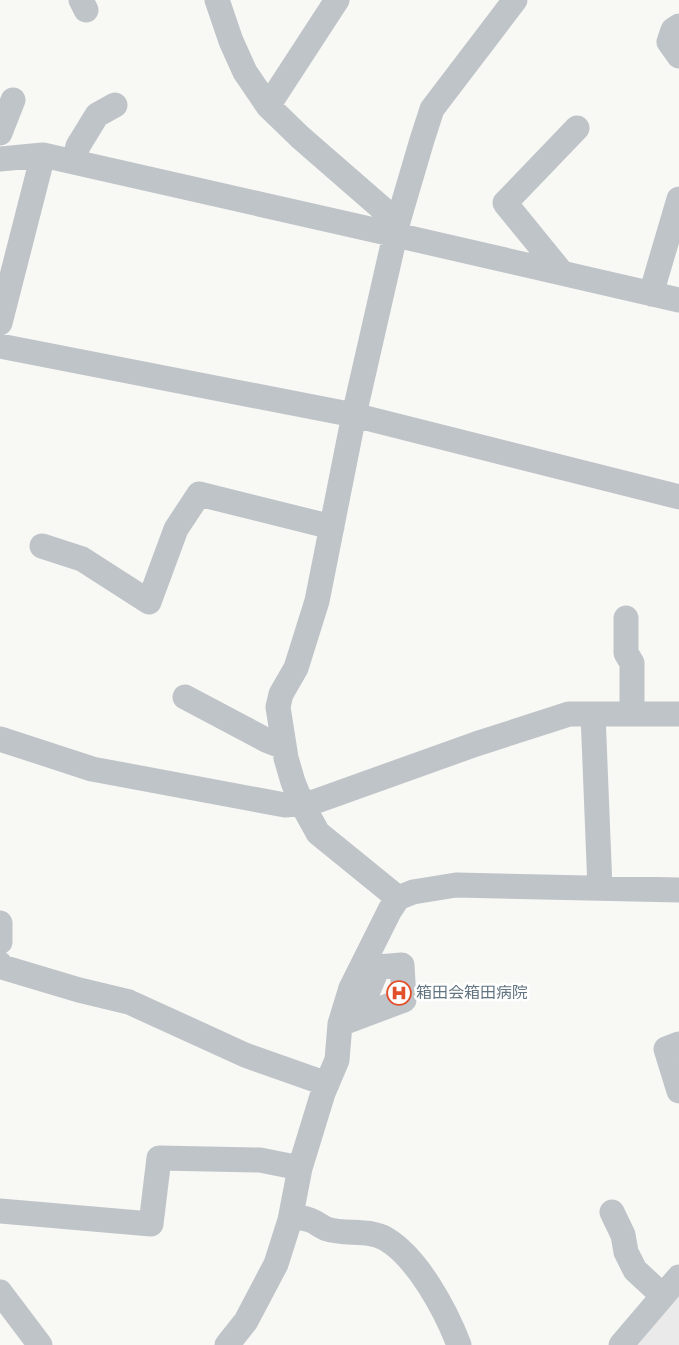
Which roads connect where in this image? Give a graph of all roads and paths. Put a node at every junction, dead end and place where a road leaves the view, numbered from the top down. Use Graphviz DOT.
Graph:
graph roads {
  1 [pos="217,0"];
  2 [pos="336,0"];
  3 [pos="515,0"];
  4 [pos="679,26"];
  5 [pos="679,56"];
  6 [pos="13,100"];
  7 [pos="115,105"];
  8 [pos="268,106"];
  9 [pos="577,128"];
  10 [pos="0,133"];
  11 [pos="43,155"];
  12 [pos="0,160"];
  13 [pos="74,162"];
  14 [pos="679,200"];
  15 [pos="398,226"];
  16 [pos="562,273"];
  17 [pos="651,294"];
  18 [pos="679,300"];
  19 [pos="0,323"];
  20 [pos="0,346"];
  21 [pos="354,415"];
  22 [pos="679,497"];
  23 [pos="332,527"];
  24 [pos="42,546"];
  25 [pos="626,618"];
  26 [pos="185,697"];
  27 [pos="593,714"];
  28 [pos="632,714"];
  29 [pos="679,714"];
  30 [pos="0,739"];
  31 [pos="284,747"];
  32 [pos="302,804"];
  33 [pos="600,888"];
  34 [pos="679,890"];
  35 [pos="398,898"];
  36 [pos="0,923"];
  37 [pos="0,942"];
  38 [pos="0,964"];
  39 [pos="673,1046"];
  40 [pos="327,1084"];
  41 [pos="679,1091"];
  42 [pos="300,1168"];
  43 [pos="0,1211"];
  44 [pos="612,1212"];
  45 [pos="291,1215"];
  46 [pos="679,1277"];
  47 [pos="0,1292"];
  48 [pos="663,1296"];
  49 [pos="40,1345"];
  50 [pos="227,1345"];
  51 [pos="459,1345"];
  52 [pos="621,1345"];
  1 -- 8 [label="street"];
  2 -- 8 [label="street"];
  3 -- 15 [label="street"];
  4 -- 5 [label="street"];
  6 -- 10 [label="street"];
  7 -- 13 [label="street"];
  8 -- 15 [label="street"];
  9 -- 16 [label="street"];
  11 -- 12 [label="street"];
  11 -- 13 [label="street"];
  11 -- 19 [label="street"];
  13 -- 15 [label="street"];
  14 -- 17 [label="street"];
  15 -- 16 [label="street"];
  15 -- 21 [label="street"];
  16 -- 17 [label="street"];
  17 -- 18 [label="street"];
  20 -- 21 [label="street"];
  21 -- 22 [label="street"];
  21 -- 23 [label="street"];
  23 -- 24 [label="street"];
  23 -- 31 [label="street"];
  25 -- 28 [label="street"];
  26 -- 31 [label="street"];
  27 -- 28 [label="street"];
  27 -- 32 [label="street"];
  27 -- 33 [label="street"];
  28 -- 29 [label="street"];
  30 -- 32 [label="street"];
  31 -- 32 [label="street"];
  32 -- 35 [label="street"];
  33 -- 34 [label="street"];
  33 -- 35 [label="street"];
  35 -- 40 [label="street"];
  36 -- 37 [label="street"];
  38 -- 40 [label="street"];
  39 -- 41 [label="street"];
  40 -- 42 [label="street"];
  42 -- 43 [label="street"];
  42 -- 45 [label="street"];
  44 -- 48 [label="street"];
  45 -- 50 [label="street"];
  45 -- 51 [label="street"];
  46 -- 48 [label="street"];
  47 -- 49 [label="street"];
  48 -- 52 [label="street"];
}
